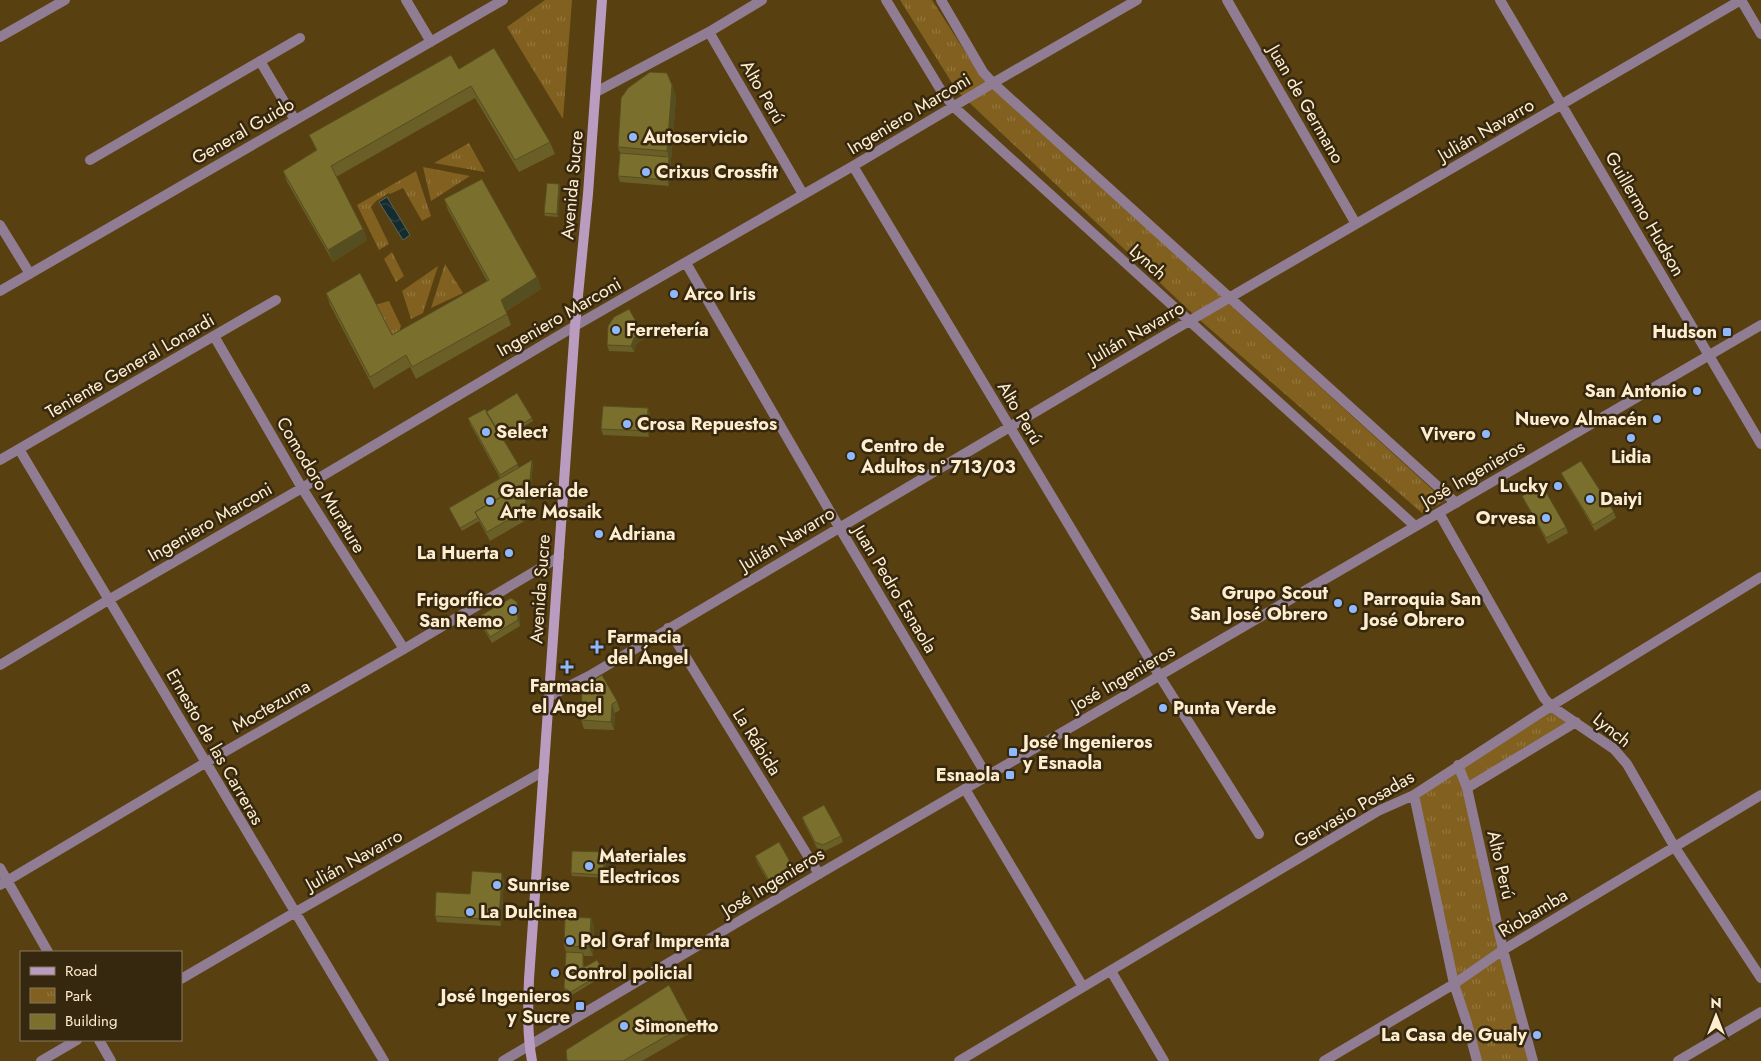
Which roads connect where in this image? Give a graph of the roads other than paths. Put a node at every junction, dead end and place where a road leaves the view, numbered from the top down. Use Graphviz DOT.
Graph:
graph roads {
  1 [pos="65,0"];
  2 [pos="406,0"];
  3 [pos="503,0"];
  4 [pos="602,0"];
  5 [pos="762,0"];
  6 [pos="886,0"];
  7 [pos="941,0"];
  8 [pos="1136,0"];
  9 [pos="1227,0"];
  10 [pos="1500,0"];
  11 [pos="1741,0"];
  12 [pos="709,32"];
  13 [pos="1761,34"];
  14 [pos="0,37"];
  15 [pos="300,38"];
  16 [pos="431,42"];
  17 [pos="260,61"];
  18 [pos="993,83"];
  19 [pos="596,92"];
  20 [pos="1562,105"];
  21 [pos="954,107"];
  22 [pos="295,120"];
  23 [pos="90,160"];
  24 [pos="853,166"];
  25 [pos="804,194"];
  26 [pos="1356,224"];
  27 [pos="0,225"];
  28 [pos="686,263"];
  29 [pos="30,274"];
  30 [pos="0,291"];
  31 [pos="1229,297"];
  32 [pos="276,300"];
  33 [pos="1189,321"];
  34 [pos="1761,325"];
  35 [pos="575,326"];
  36 [pos="214,336"];
  37 [pos="1710,356"];
  38 [pos="1009,427"];
  39 [pos="1761,444"];
  40 [pos="19,449"];
  41 [pos="0,460"];
  42 [pos="302,488"];
  43 [pos="1456,503"];
  44 [pos="1439,513"];
  45 [pos="1415,526"];
  46 [pos="839,527"];
  47 [pos="559,557"];
  48 [pos="1761,577"];
  49 [pos="110,599"];
  50 [pos="668,628"];
  51 [pos="404,649"];
  52 [pos="0,665"];
  53 [pos="1159,676"];
  54 [pos="548,697"];
  55 [pos="1551,706"];
  56 [pos="1576,722"];
  57 [pos="205,763"];
  58 [pos="1458,765"];
  59 [pos="544,771"];
  60 [pos="987,776"];
  61 [pos="965,788"];
  62 [pos="1467,788"];
  63 [pos="1414,795"];
  64 [pos="1761,795"];
  65 [pos="1260,834"];
  66 [pos="1674,846"];
  67 [pos="0,868"];
  68 [pos="819,874"];
  69 [pos="4,883"];
  70 [pos="294,912"];
  71 [pos="1504,950"];
  72 [pos="47,951"];
  73 [pos="1111,971"];
  74 [pos="182,978"];
  75 [pos="1761,978"];
  76 [pos="1454,984"];
  77 [pos="1083,988"];
  78 [pos="1761,1012"];
  79 [pos="76,1041"];
  80 [pos="100,1041"];
  81 [pos="529,1045"];
  82 [pos="42,1061"];
  83 [pos="111,1061"];
  84 [pos="384,1061"];
  85 [pos="503,1061"];
  86 [pos="532,1061"];
  87 [pos="959,1061"];
  88 [pos="1164,1061"];
  89 [pos="1324,1061"];
  90 [pos="1477,1061"];
  91 [pos="1532,1061"];
  92 [pos="1678,1061"];
  1 -- 14 [label="street"];
  2 -- 16 [label="street"];
  3 -- 16 [label="street, General Guido"];
  4 -- 19 [label="main road, Avenida Sucre"];
  5 -- 12 [label="street"];
  6 -- 21 [label="street, Lynch"];
  7 -- 18 [label="street, Lynch"];
  8 -- 18 [label="street, Ingeniero Marconi"];
  9 -- 26 [label="street, Juan de Germano"];
  10 -- 20 [label="street, Guillermo Hudson"];
  11 -- 13 [label="street"];
  11 -- 20 [label="street, Julián Navarro"];
  12 -- 19 [label="street"];
  12 -- 25 [label="street, Alto Perú"];
  15 -- 17 [label="street"];
  16 -- 22 [label="street, General Guido"];
  17 -- 22 [label="street"];
  17 -- 23 [label="street"];
  18 -- 21 [label="street, Ingeniero Marconi"];
  18 -- 31 [label="street, Lynch"];
  19 -- 35 [label="main road, Avenida Sucre"];
  20 -- 26 [label="street, Julián Navarro"];
  20 -- 37 [label="street, Guillermo Hudson"];
  21 -- 24 [label="street, Ingeniero Marconi"];
  21 -- 33 [label="street, Lynch"];
  22 -- 29 [label="street, General Guido"];
  24 -- 25 [label="street, Ingeniero Marconi"];
  24 -- 38 [label="street, Alto Perú"];
  25 -- 28 [label="street, Ingeniero Marconi"];
  26 -- 31 [label="street, Julián Navarro"];
  27 -- 29 [label="street"];
  28 -- 35 [label="street, Ingeniero Marconi"];
  28 -- 46 [label="street, Juan Pedro Esnaola"];
  29 -- 30 [label="street, General Guido"];
  31 -- 33 [label="street, Julián Navarro"];
  31 -- 43 [label="street, Lynch"];
  32 -- 36 [label="street, Teniente General Lonardi"];
  33 -- 38 [label="street, Julián Navarro"];
  33 -- 45 [label="street, Lynch"];
  34 -- 37 [label="street, José Ingenieros"];
  35 -- 42 [label="street, Ingeniero Marconi"];
  35 -- 47 [label="main road, Avenida Sucre"];
  36 -- 40 [label="street, Teniente General Lonardi"];
  36 -- 42 [label="street, Comodoro Murature"];
  37 -- 39 [label="street, Guillermo Hudson"];
  37 -- 43 [label="street, José Ingenieros"];
  38 -- 46 [label="street, Julián Navarro"];
  38 -- 53 [label="street, Alto Perú"];
  40 -- 41 [label="street, Teniente General Lonardi"];
  40 -- 49 [label="street, Ernesto de las Carreras"];
  42 -- 49 [label="street, Ingeniero Marconi"];
  42 -- 51 [label="street, Comodoro Murature"];
  43 -- 44 [label="street, José Ingenieros"];
  44 -- 45 [label="street, José Ingenieros"];
  44 -- 55 [label="street, Lynch"];
  45 -- 53 [label="street, José Ingenieros"];
  46 -- 50 [label="street, Julián Navarro"];
  46 -- 60 [label="street, Juan Pedro Esnaola"];
  47 -- 51 [label="street, Moctezuma"];
  47 -- 54 [label="main road, Avenida Sucre"];
  48 -- 55 [label="street, Gervasio Posadas"];
  49 -- 52 [label="street, Ingeniero Marconi"];
  49 -- 57 [label="street, Ernesto de las Carreras"];
  50 -- 54 [label="street, Julián Navarro"];
  50 -- 68 [label="street, La Rábida"];
  51 -- 57 [label="street, Moctezuma"];
  53 -- 60 [label="street, José Ingenieros"];
  53 -- 65 [label="street, Alto Perú"];
  54 -- 59 [label="main road, Avenida Sucre"];
  55 -- 56 [label="street, Lynch"];
  55 -- 58 [label="street, Gervasio Posadas"];
  56 -- 62 [label="street"];
  56 -- 66 [label="street, Lynch"];
  57 -- 69 [label="street, Moctezuma"];
  57 -- 70 [label="street, Ernesto de las Carreras"];
  58 -- 62 [label="street, Alto Perú"];
  58 -- 63 [label="street, Gervasio Posadas"];
  59 -- 70 [label="street, Julián Navarro"];
  59 -- 81 [label="main road, Avenida Sucre"];
  60 -- 61 [label="street, José Ingenieros"];
  61 -- 68 [label="street, José Ingenieros"];
  61 -- 77 [label="street"];
  62 -- 71 [label="street, Alto Perú"];
  63 -- 73 [label="street, Gervasio Posadas"];
  63 -- 76 [label="street"];
  64 -- 66 [label="street, Riobamba"];
  66 -- 71 [label="street, Riobamba"];
  66 -- 75 [label="street, Lynch"];
  67 -- 69 [label="street"];
  68 -- 81 [label="street, José Ingenieros"];
  69 -- 72 [label="street"];
  70 -- 74 [label="street, Julián Navarro"];
  70 -- 84 [label="street, Ernesto de las Carreras"];
  71 -- 76 [label="street, Riobamba"];
  71 -- 91 [label="street, Alto Perú"];
  73 -- 77 [label="street, Gervasio Posadas"];
  73 -- 88 [label="street"];
  76 -- 89 [label="street, Riobamba"];
  76 -- 90 [label="street"];
  77 -- 87 [label="street, Gervasio Posadas"];
  78 -- 92 [label="street"];
  79 -- 82 [label="street"];
  80 -- 83 [label="street"];
  81 -- 85 [label="street, José Ingenieros"];
  81 -- 86 [label="main road, Avenida Sucre"];
}
